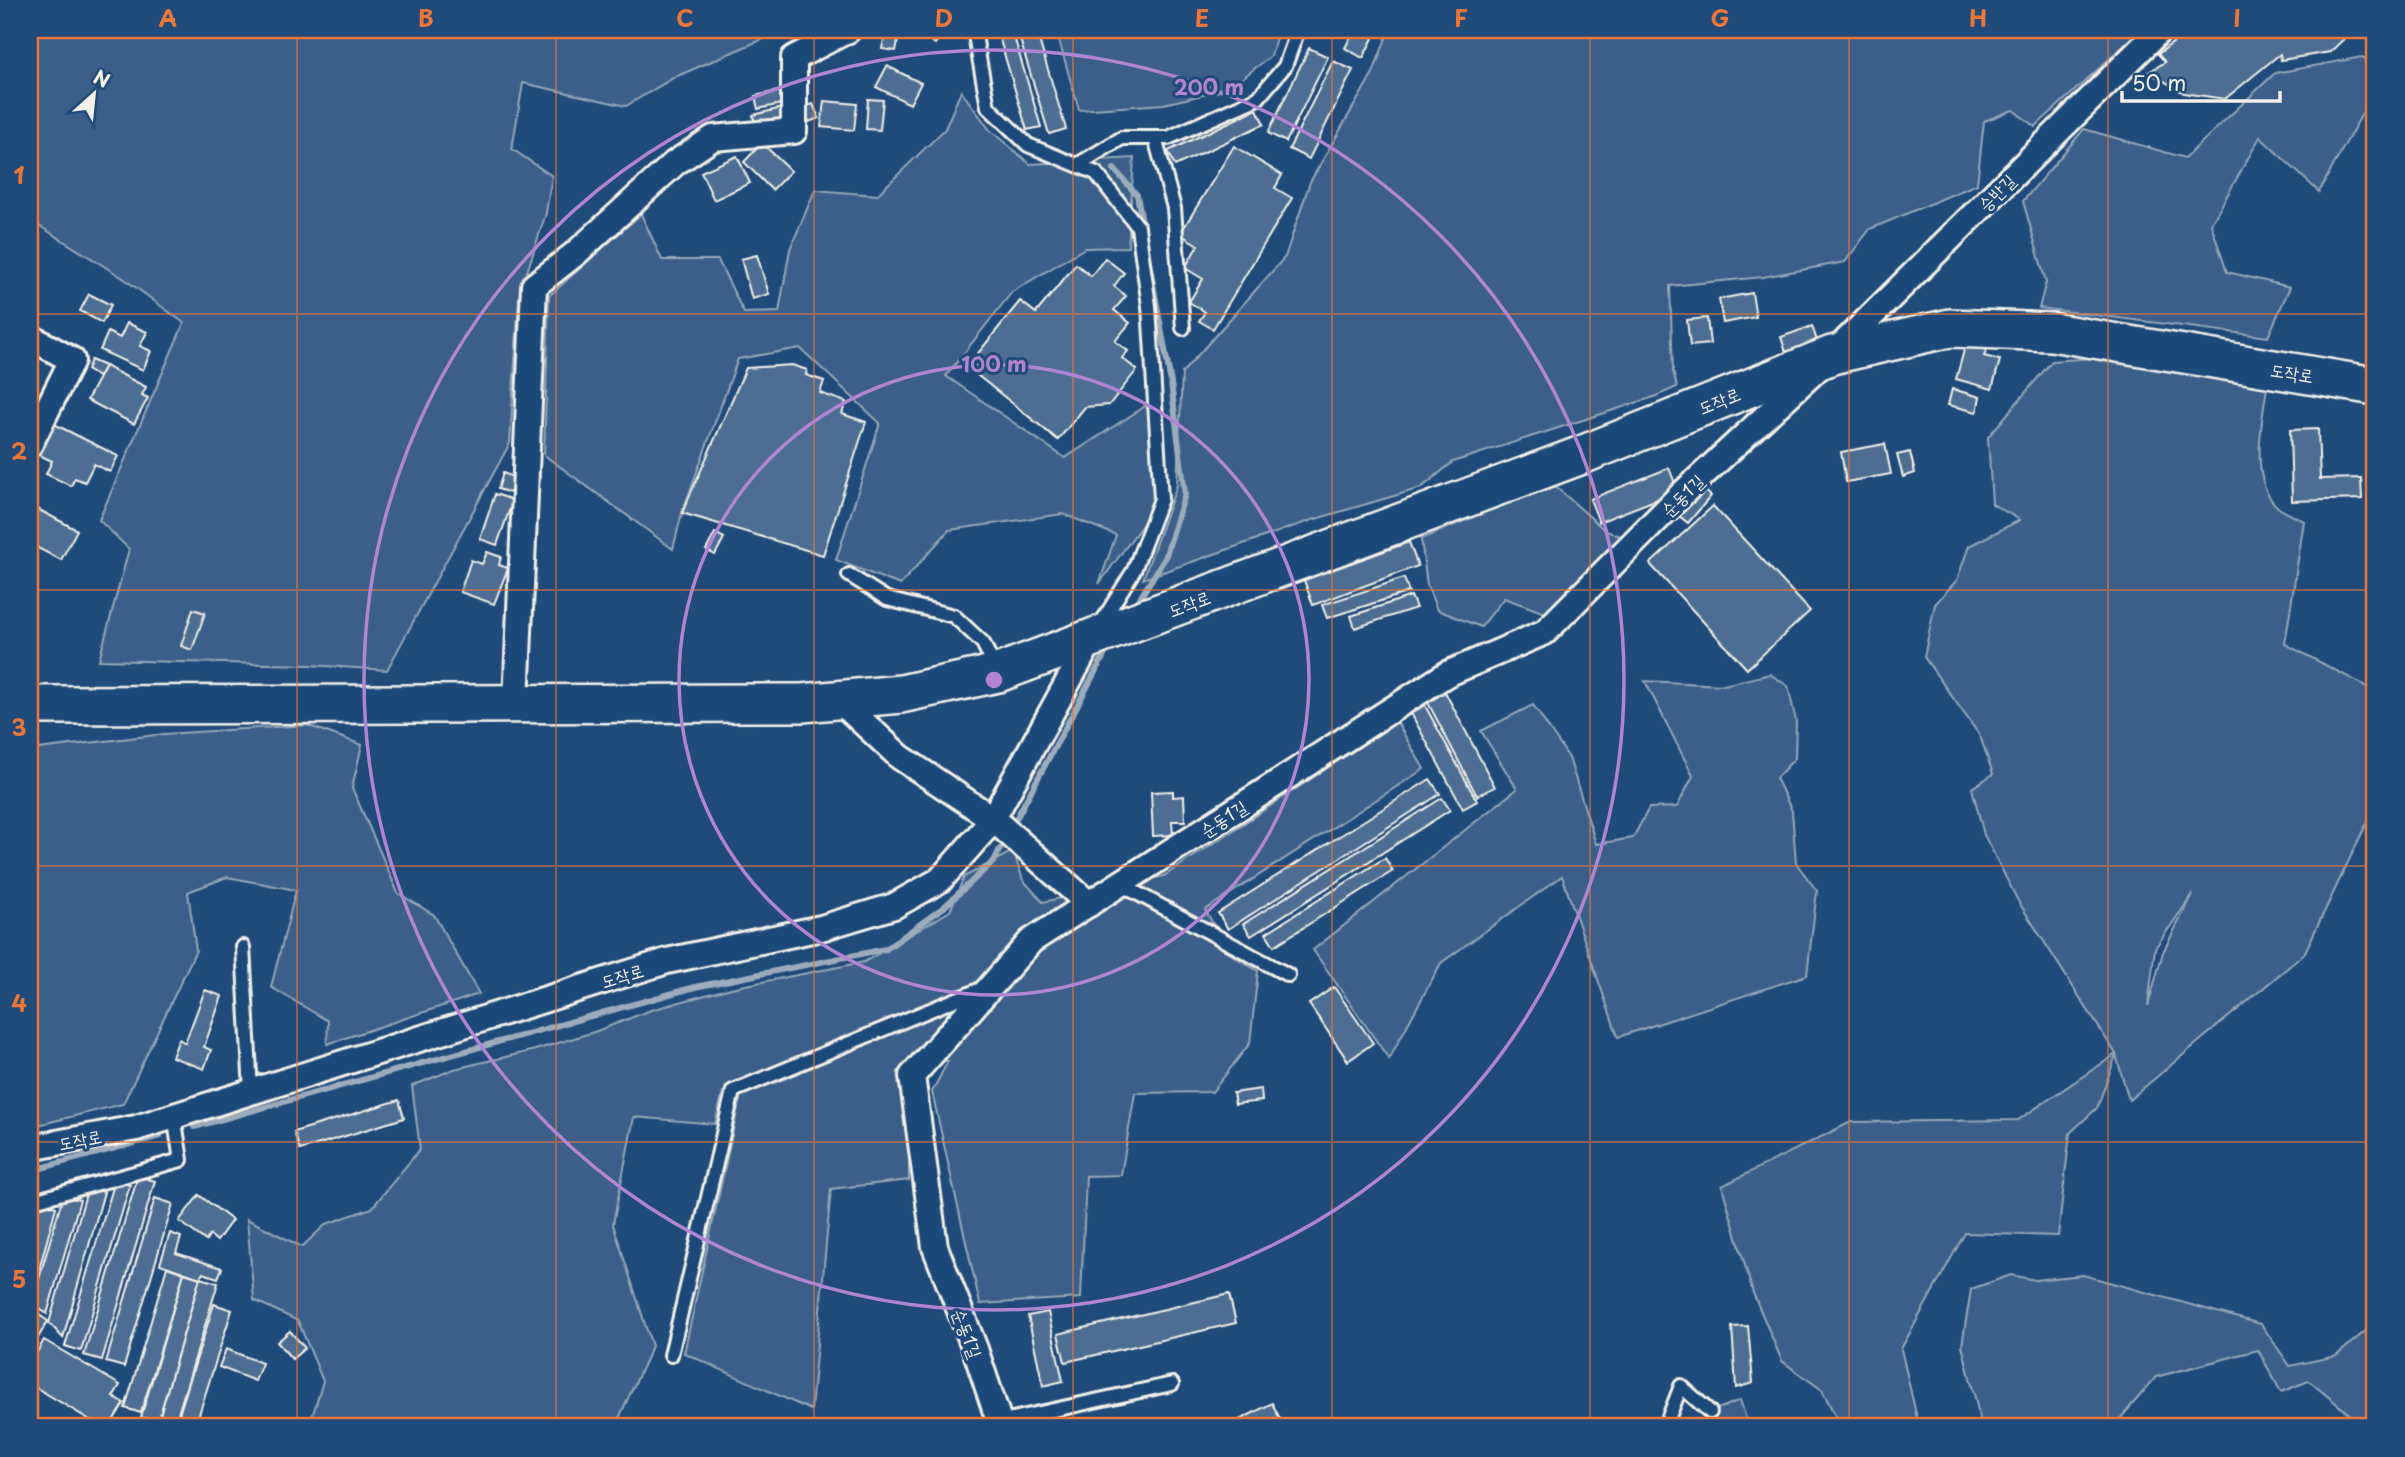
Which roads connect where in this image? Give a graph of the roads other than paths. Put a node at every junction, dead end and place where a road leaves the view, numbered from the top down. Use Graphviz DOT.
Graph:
graph roads {
  1 [pos="848,30"];
  2 [pos="974,30"];
  3 [pos="1298,30"];
  4 [pos="2160,30"];
  5 [pos="1156,138"];
  6 [pos="1077,165"];
  7 [pos="1184,328"];
  8 [pos="30,337"];
  9 [pos="1832,355"];
  10 [pos="2375,386"];
  11 [pos="30,444"];
  12 [pos="849,575"];
  13 [pos="1091,640"];
  14 [pos="998,673"];
  15 [pos="839,699"];
  16 [pos="516,702"];
  17 [pos="30,705"];
  18 [pos="993,819"];
  19 [pos="1120,884"];
  20 [pos="1089,904"];
  21 [pos="243,947"];
  22 [pos="1288,975"];
  23 [pos="995,984"];
  24 [pos="251,1092"];
  25 [pos="174,1116"];
  26 [pos="30,1148"];
  27 [pos="30,1202"];
  28 [pos="671,1355"];
  29 [pos="1172,1384"];
  30 [pos="1710,1412"];
  31 [pos="1000,1424"];
  32 [pos="1665,1427"];
  1 -- 16 [label="street"];
  2 -- 6 [label="lane"];
  3 -- 5 [label="lane"];
  4 -- 9 [label="street, 승반길"];
  5 -- 6 [label="lane"];
  5 -- 7 [label="lane"];
  6 -- 13 [label="lane"];
  8 -- 11 [label="street"];
  9 -- 10 [label="street, 도작로"];
  9 -- 13 [label="street, 도작로"];
  9 -- 19 [label="street, 순동1길"];
  12 -- 14 [label="lane"];
  13 -- 14 [label="street, 도작로"];
  13 -- 18 [label="street, 도작로"];
  14 -- 15 [label="street, 도작로"];
  15 -- 16 [label="street, 도작로"];
  15 -- 18 [label="street"];
  16 -- 17 [label="street, 도작로"];
  18 -- 20 [label="street"];
  18 -- 24 [label="street, 도작로"];
  19 -- 20 [label="street, 순동1길"];
  19 -- 22 [label="lane"];
  20 -- 23 [label="street, 순동1길"];
  21 -- 24 [label="lane"];
  23 -- 28 [label="lane"];
  23 -- 31 [label="street, 순동1길"];
  24 -- 25 [label="street, 도작로"];
  25 -- 26 [label="street, 도작로"];
  25 -- 27 [label="lane"];
  29 -- 31 [label="lane"];
  30 -- 32 [label="lane"];
}
